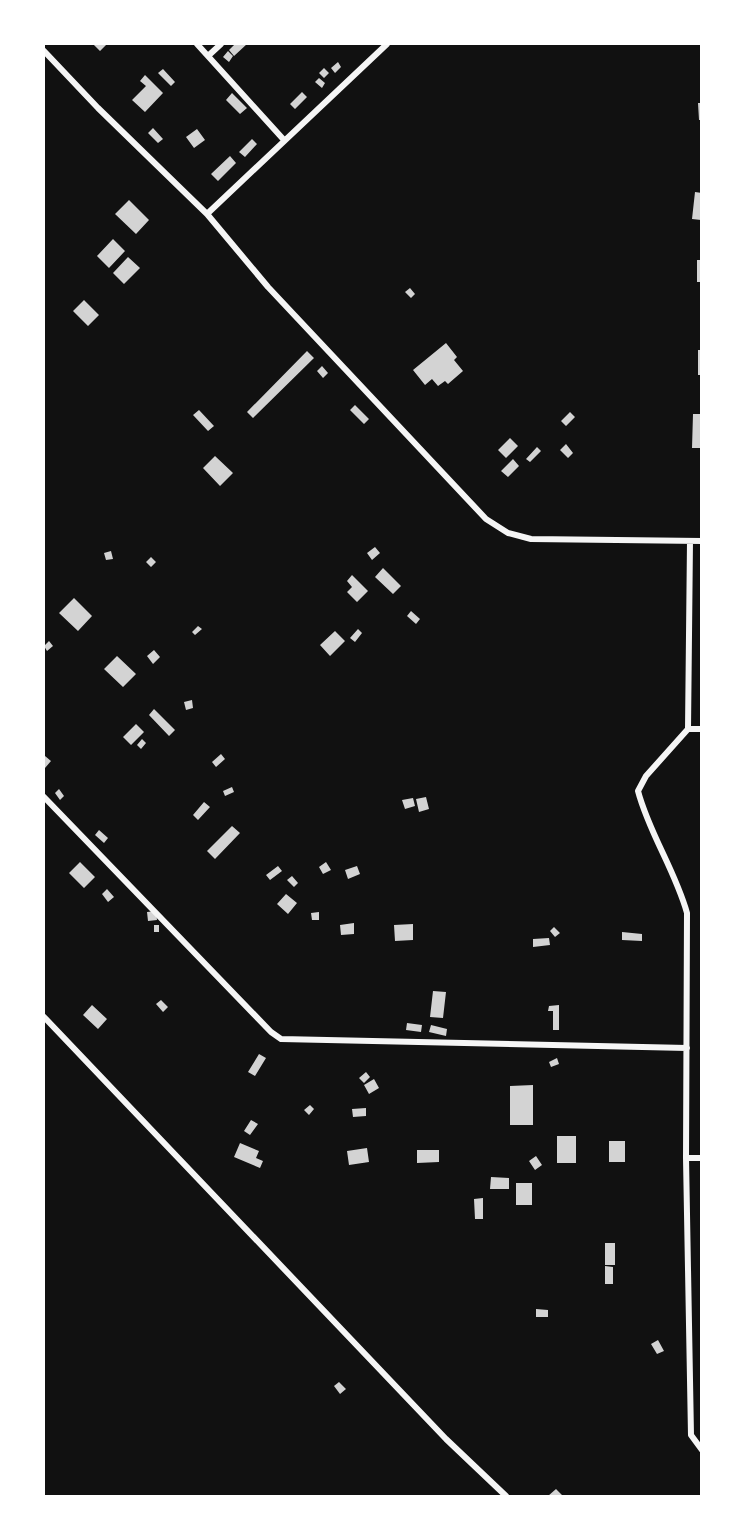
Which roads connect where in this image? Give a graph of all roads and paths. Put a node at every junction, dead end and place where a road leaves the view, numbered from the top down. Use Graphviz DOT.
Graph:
graph roads {
  1 [pos="197,44"];
  2 [pos="221,44"];
  3 [pos="387,44"];
  4 [pos="44,51"];
  5 [pos="208,56"];
  6 [pos="284,140"];
  7 [pos="207,214"];
  8 [pos="690,541"];
  9 [pos="702,541"];
  10 [pos="688,729"];
  11 [pos="702,729"];
  12 [pos="44,797"];
  13 [pos="44,1017"];
  14 [pos="687,1048"];
  15 [pos="687,1158"];
  16 [pos="702,1158"];
  17 [pos="702,1450"];
  18 [pos="506,1497"];
  1 -- 5 [label="street"];
  2 -- 5 [label="street"];
  3 -- 6 [label="street"];
  4 -- 7 [label="street"];
  5 -- 6 [label="street"];
  6 -- 7 [label="street"];
  7 -- 8 [label="street"];
  8 -- 9 [label="street"];
  8 -- 10 [label="street"];
  10 -- 11 [label="street"];
  10 -- 14 [label="street"];
  12 -- 14 [label="street"];
  13 -- 18 [label="street"];
  14 -- 15 [label="street"];
  15 -- 16 [label="street"];
  15 -- 17 [label="street"];
}
